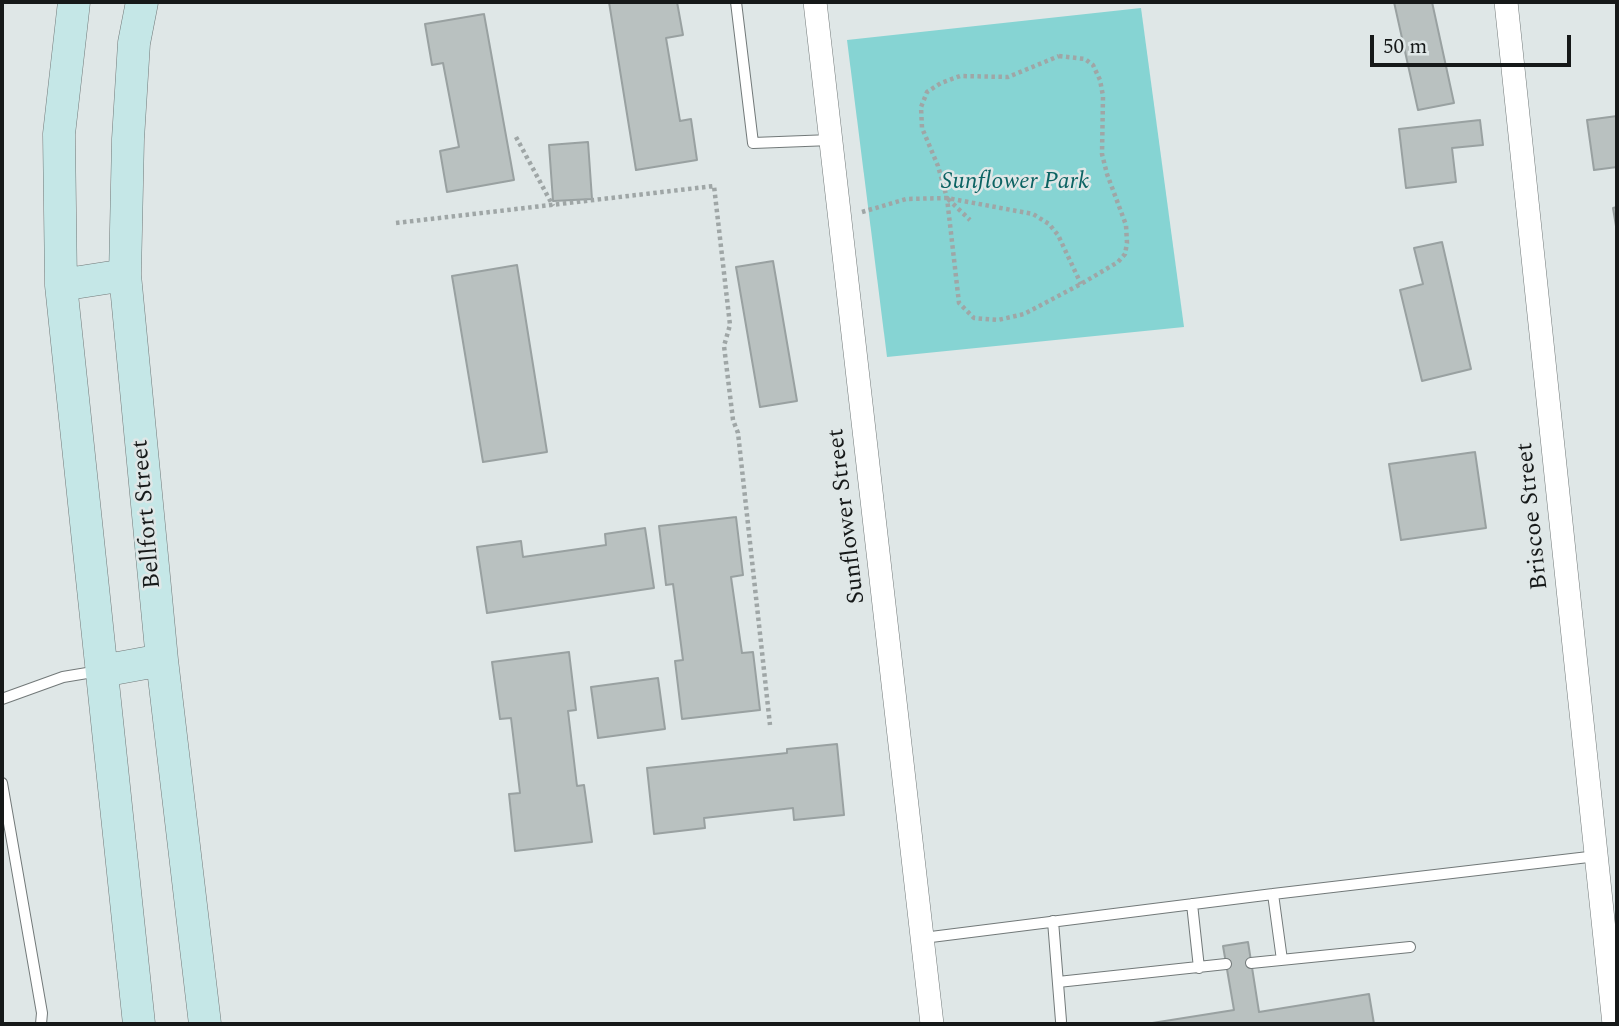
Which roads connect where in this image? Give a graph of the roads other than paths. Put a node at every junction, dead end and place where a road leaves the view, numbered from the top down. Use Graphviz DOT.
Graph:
graph roads {
  1 [pos="74,2"];
  2 [pos="142,2"];
  3 [pos="736,2"];
  4 [pos="816,2"];
  5 [pos="1507,2"];
  6 [pos="832,140"];
  7 [pos="125,275"];
  8 [pos="61,285"];
  9 [pos="162,660"];
  10 [pos="102,671"];
  11 [pos="2,699"];
  12 [pos="2,783"];
  13 [pos="1597,856"];
  14 [pos="1273,894"];
  15 [pos="1192,904"];
  16 [pos="1052,921"];
  17 [pos="923,938"];
  18 [pos="1410,947"];
  19 [pos="1282,960"];
  20 [pos="1251,963"];
  21 [pos="1226,964"];
  22 [pos="1199,968"];
  23 [pos="1058,982"];
  24 [pos="1061,1021"];
  25 [pos="41,1024"];
  26 [pos="139,1024"];
  27 [pos="205,1024"];
  28 [pos="932,1024"];
  29 [pos="1614,1024"];
  1 -- 8 [label="main road"];
  2 -- 7 [label="main road, Bellfort Street"];
  3 -- 6 [label="lane"];
  4 -- 6 [label="street, Sunflower Street"];
  5 -- 13 [label="street, Briscoe Street"];
  6 -- 17 [label="street, Sunflower Street"];
  7 -- 8 [label="main road"];
  7 -- 9 [label="main road, Bellfort Street"];
  8 -- 10 [label="main road"];
  9 -- 10 [label="main road"];
  9 -- 27 [label="main road, Bellfort Street"];
  10 -- 11 [label="lane"];
  10 -- 26 [label="main road"];
  12 -- 25 [label="lane"];
  13 -- 14 [label="lane"];
  13 -- 29 [label="street, Briscoe Street"];
  14 -- 15 [label="lane"];
  14 -- 19 [label="lane"];
  15 -- 16 [label="lane"];
  15 -- 22 [label="lane"];
  16 -- 17 [label="lane"];
  16 -- 23 [label="lane"];
  17 -- 28 [label="street, Sunflower Street"];
  18 -- 19 [label="lane"];
  19 -- 20 [label="lane"];
  21 -- 22 [label="lane"];
  22 -- 23 [label="lane"];
  23 -- 24 [label="lane"];
}
